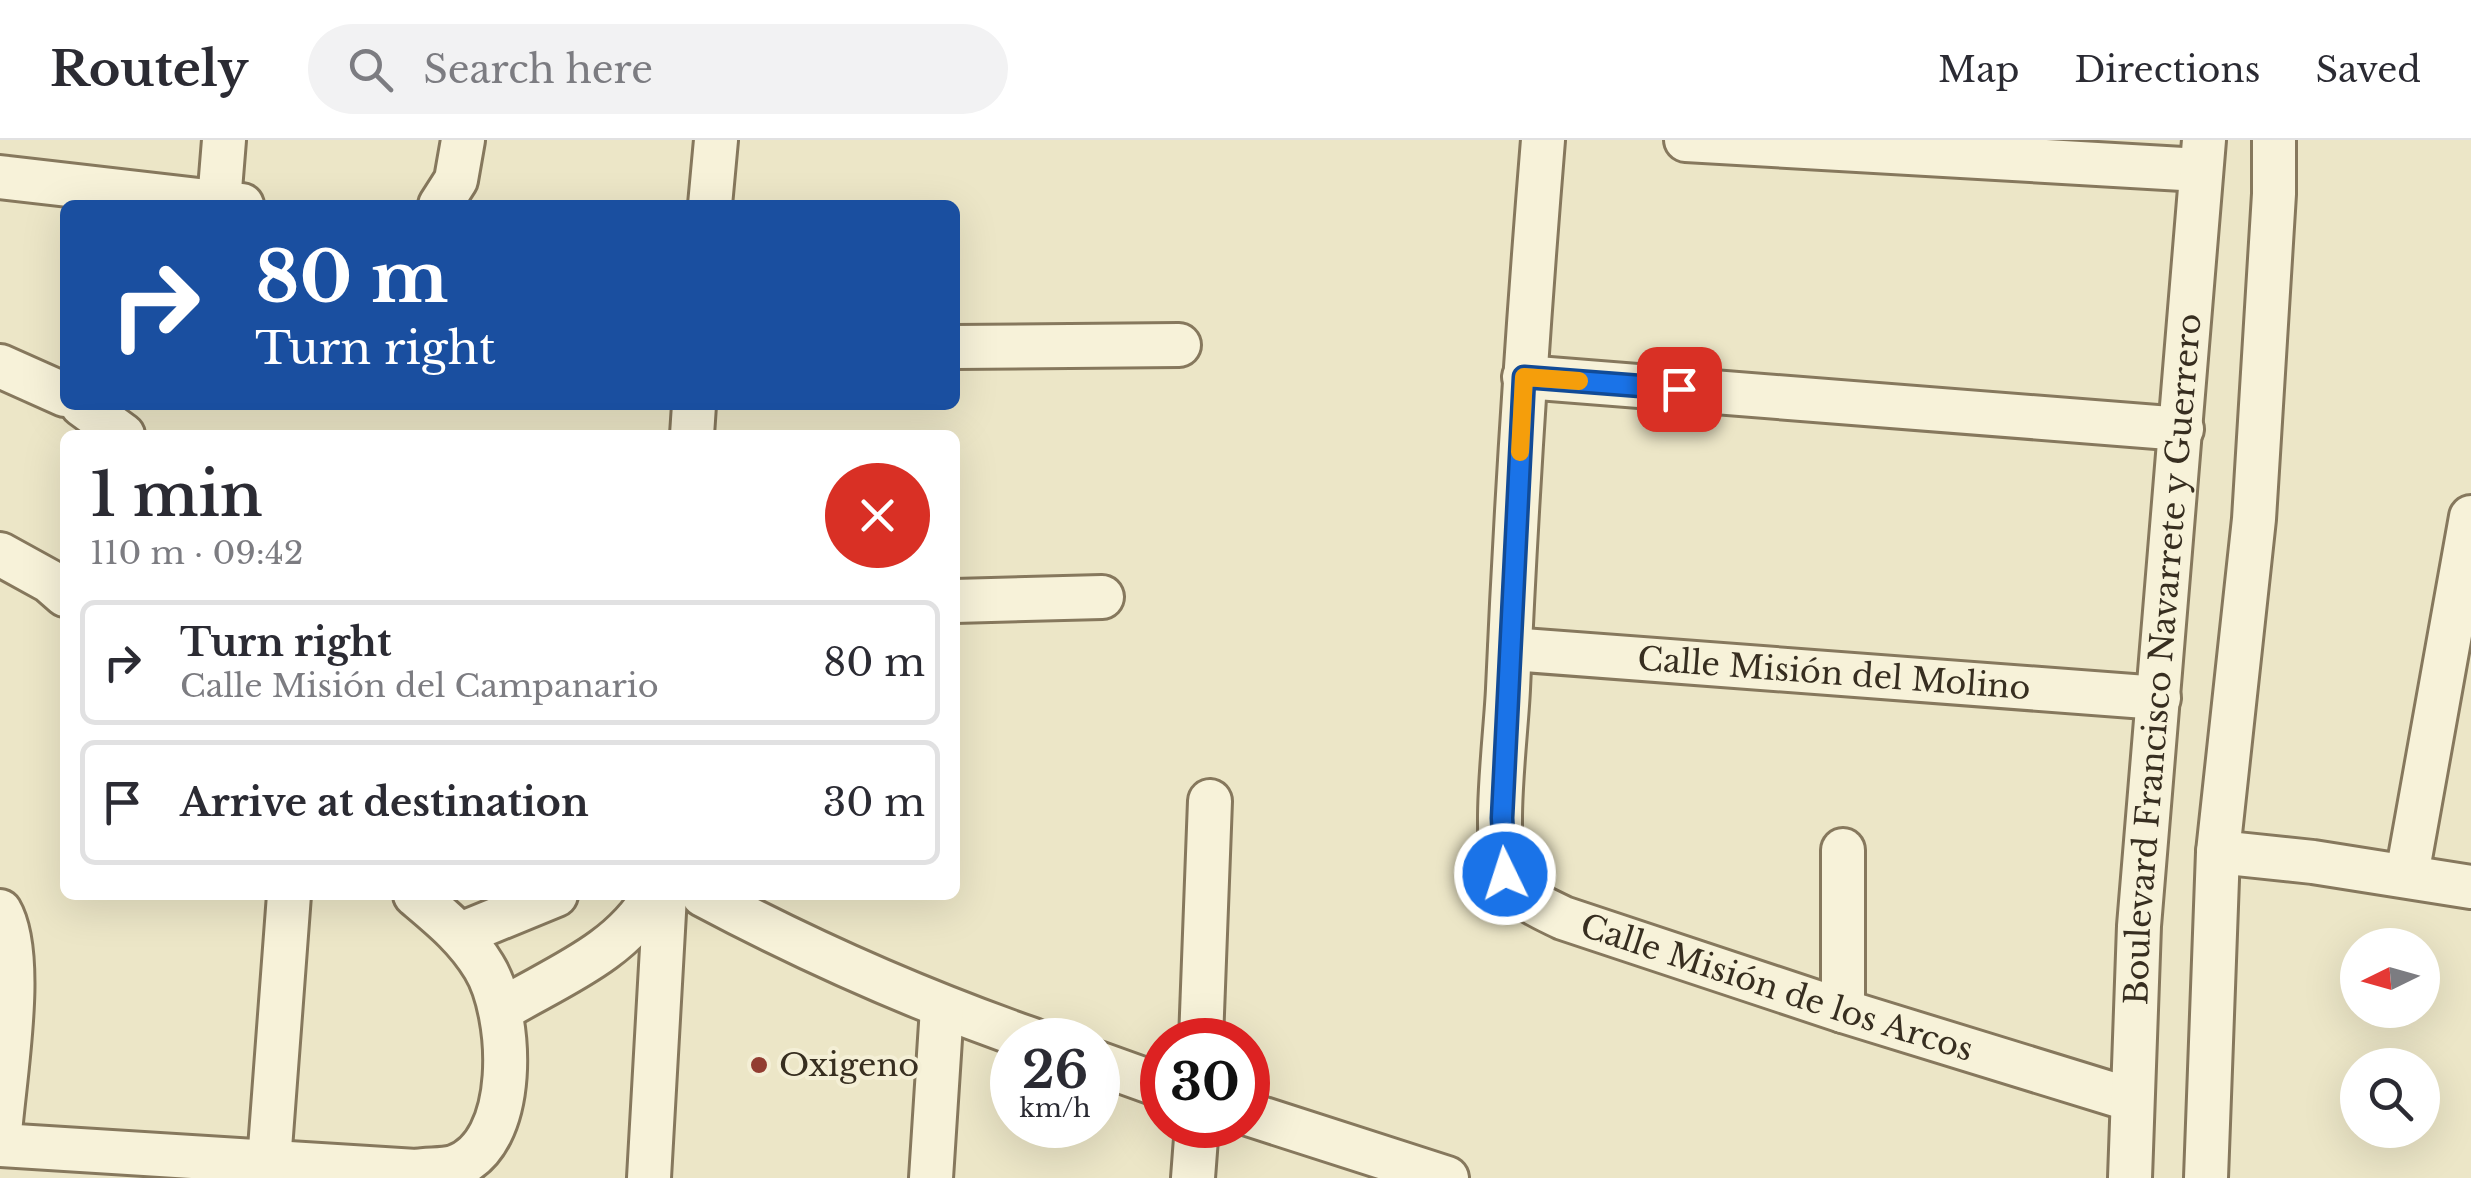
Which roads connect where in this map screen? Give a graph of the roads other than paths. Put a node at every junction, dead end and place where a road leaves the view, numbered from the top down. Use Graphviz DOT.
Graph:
graph roads {
  1 [pos="224,140"];
  2 [pos="463,140"];
  3 [pos="716,140"];
  4 [pos="1543,140"];
  5 [pos="1686,140"];
  6 [pos="2274,140"];
  7 [pos="2202,155"];
  8 [pos="0,176"];
  9 [pos="198,200"];
  10 [pos="231,200"];
  11 [pos="443,200"];
  12 [pos="710,200"];
  13 [pos="1179,345"];
  14 [pos="960,347"];
  15 [pos="0,366"];
  16 [pos="1524,377"];
  17 [pos="60,393"];
  18 [pos="89,410"];
  19 [pos="2182,429"];
  20 [pos="116,430"];
  21 [pos="2471,517"];
  22 [pos="0,554"];
  23 [pos="60,591"];
  24 [pos="1102,597"];
  25 [pos="960,601"];
  26 [pos="1510,649"];
  27 [pos="2159,698"];
  28 [pos="1210,801"];
  29 [pos="1843,850"];
  30 [pos="2218,852"];
  31 [pos="2407,875"];
  32 [pos="2471,887"];
  33 [pos="289,900"];
  34 [pos="421,900"];
  35 [pos="544,900"];
  36 [pos="650,900"];
  37 [pos="665,900"];
  38 [pos="713,900"];
  39 [pos="0,911"];
  40 [pos="460,934"];
  41 [pos="942,1008"];
  42 [pos="502,1010"];
  43 [pos="1843,1011"];
  44 [pos="1202,1018"];
  45 [pos="990,1025"];
  46 [pos="2132,1100"];
  47 [pos="1270,1121"];
  48 [pos="0,1133"];
  49 [pos="0,1145"];
  50 [pos="1195,1148"];
  51 [pos="269,1162"];
  52 [pos="1440,1177"];
  53 [pos="649,1178"];
  54 [pos="931,1178"];
  55 [pos="1193,1178"];
  56 [pos="2130,1178"];
  57 [pos="2206,1178"];
  1 -- 10 [label="street"];
  2 -- 11 [label="street"];
  3 -- 12 [label="street"];
  4 -- 16 [label="street, Calle Misión de los Arcos"];
  5 -- 7 [label="street"];
  6 -- 30 [label="street"];
  7 -- 19 [label="street, Boulevard Francisco Navarrete y Guerrero"];
  8 -- 9 [label="street"];
  13 -- 14 [label="street"];
  15 -- 17 [label="street"];
  16 -- 19 [label="street"];
  16 -- 26 [label="street, Calle Misión de los Arcos"];
  18 -- 20 [label="street"];
  19 -- 27 [label="street, Boulevard Francisco Navarrete y Guerrero"];
  21 -- 31 [label="street"];
  22 -- 23 [label="street"];
  24 -- 25 [label="street"];
  26 -- 27 [label="street, Calle Misión del Molino"];
  26 -- 43 [label="street, Calle Misión de los Arcos"];
  27 -- 46 [label="street, Boulevard Francisco Navarrete y Guerrero"];
  28 -- 44 [label="street"];
  29 -- 43 [label="street"];
  30 -- 31 [label="street"];
  30 -- 57 [label="street"];
  31 -- 32 [label="street"];
  33 -- 51 [label="street"];
  34 -- 40 [label="street"];
  35 -- 40 [label="street"];
  36 -- 42 [label="street"];
  37 -- 53 [label="street"];
  38 -- 41 [label="street"];
  39 -- 48 [label="street"];
  40 -- 42 [label="street"];
  41 -- 45 [label="street"];
  41 -- 54 [label="street"];
  42 -- 51 [label="street"];
  43 -- 46 [label="street, Calle Misión de los Arcos"];
  46 -- 56 [label="street, Boulevard Francisco Navarrete y Guerrero"];
  47 -- 52 [label="street"];
  49 -- 51 [label="street"];
  50 -- 55 [label="street"];
}
